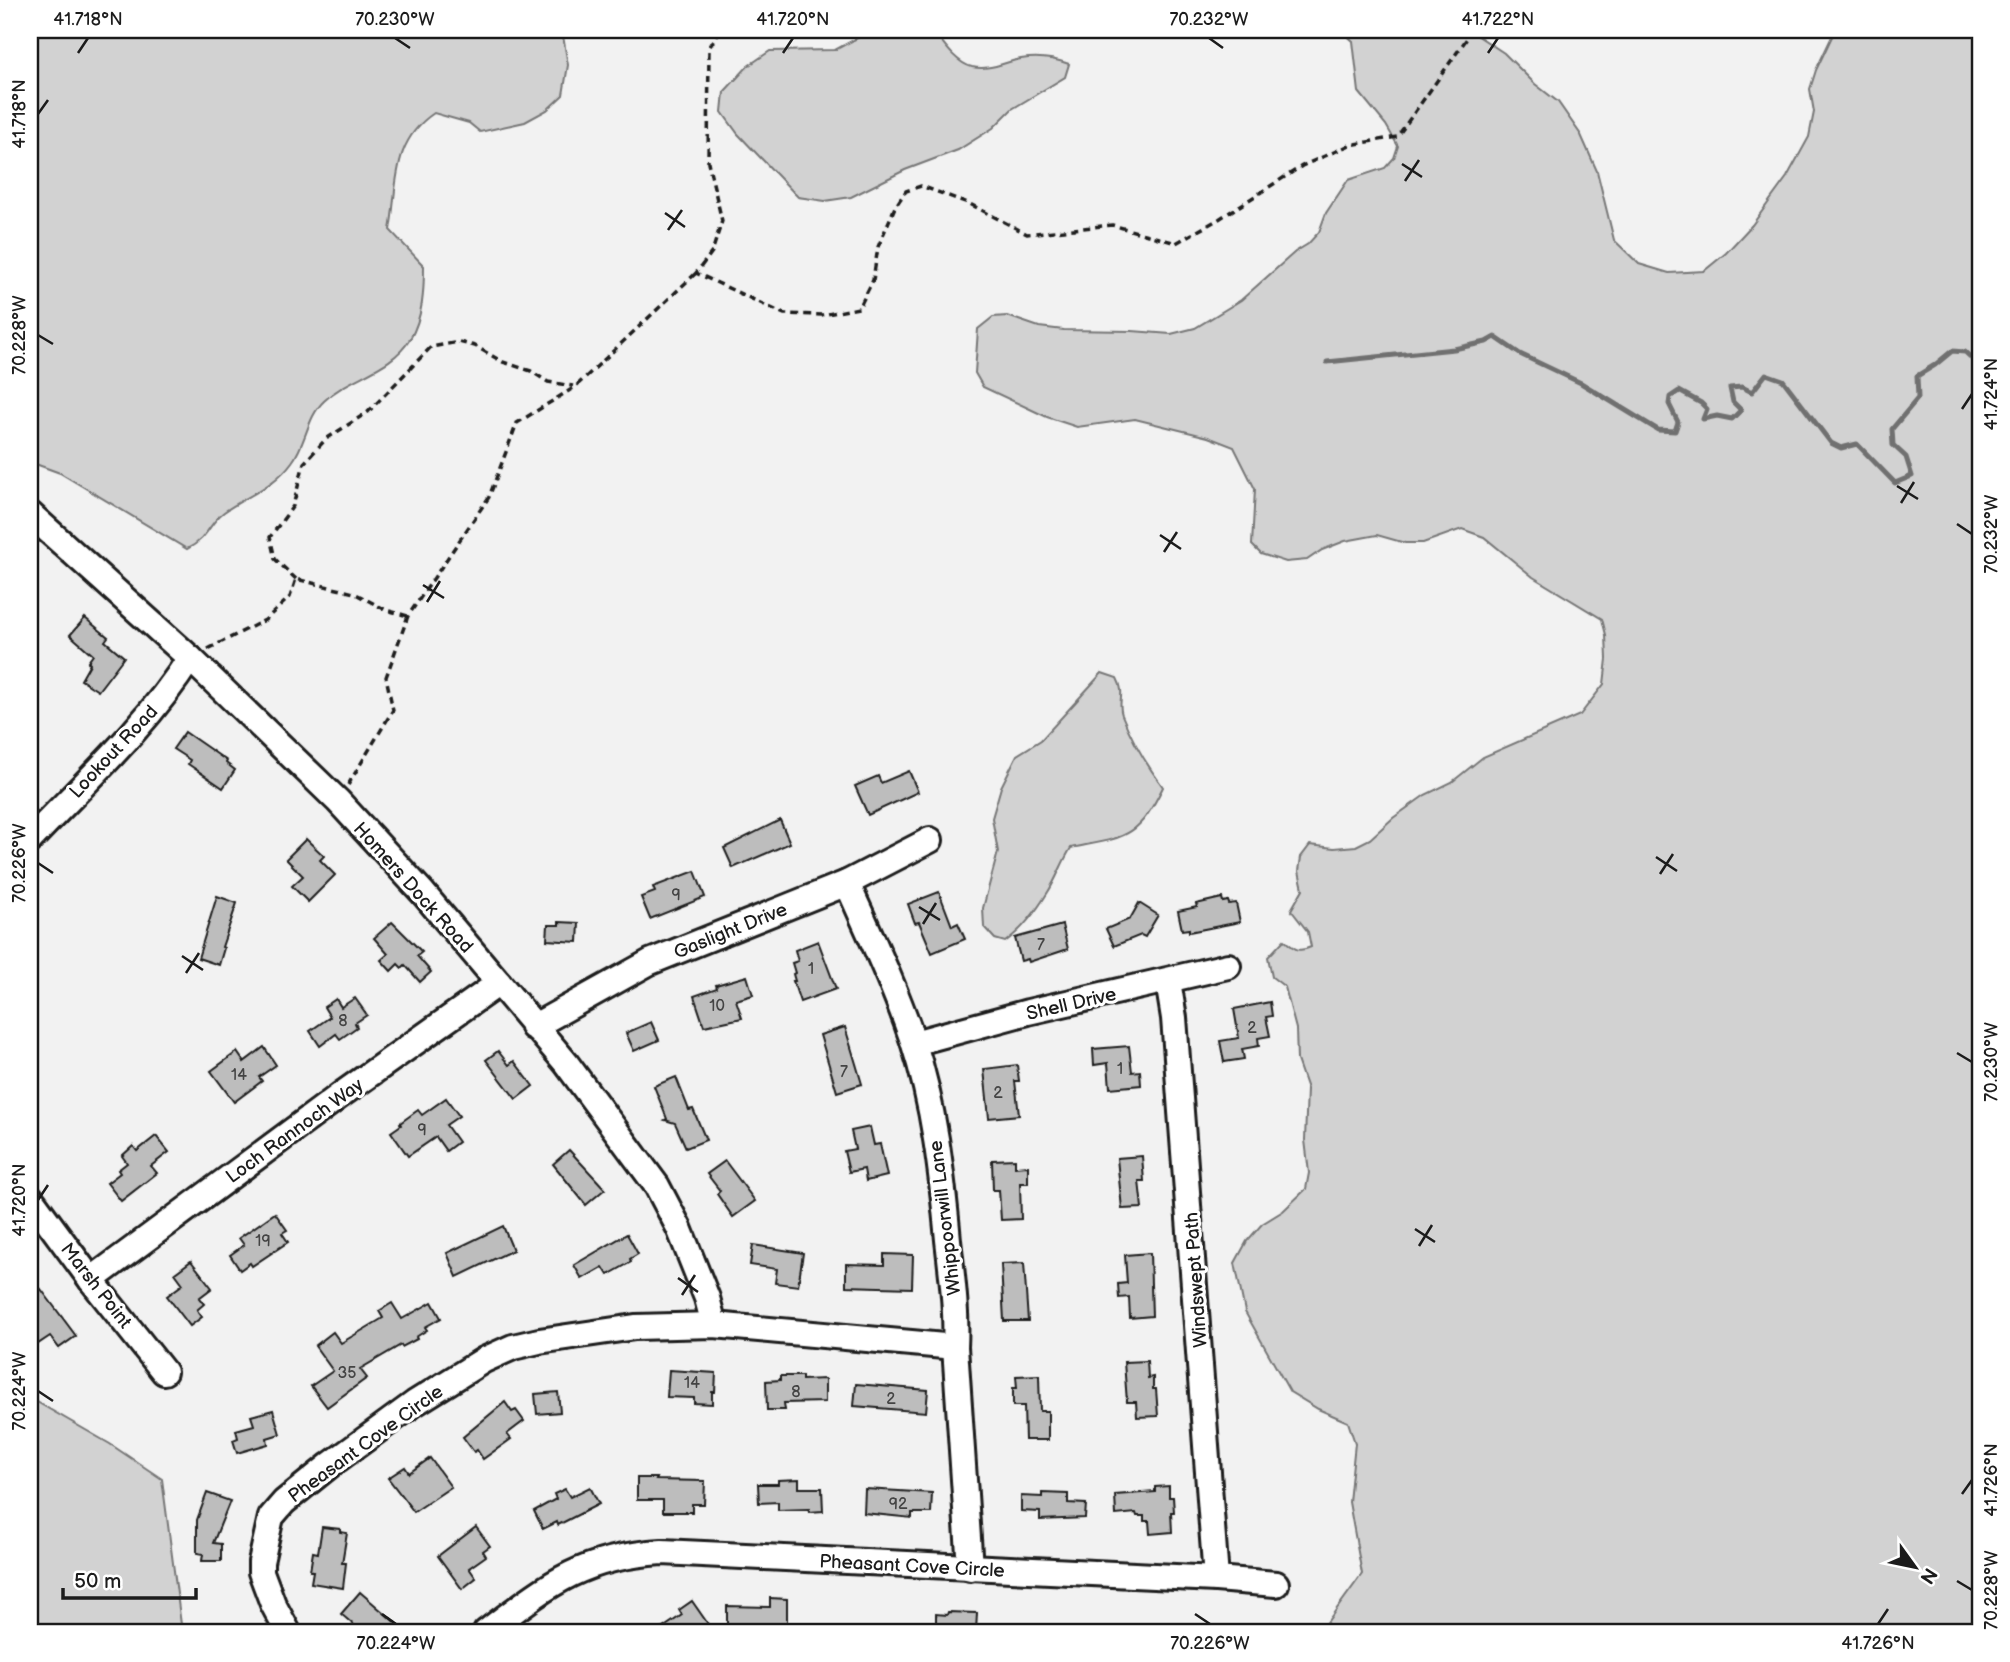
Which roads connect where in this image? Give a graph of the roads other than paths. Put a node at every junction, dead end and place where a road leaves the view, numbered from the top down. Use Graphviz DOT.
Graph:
graph roads {
  1 [pos="30,514"];
  2 [pos="190,657"];
  3 [pos="930,839"];
  4 [pos="30,840"];
  5 [pos="847,883"];
  6 [pos="1228,966"];
  7 [pos="1168,981"];
  8 [pos="499,983"];
  9 [pos="534,1027"];
  10 [pos="914,1042"];
  11 [pos="30,1197"];
  12 [pos="91,1280"];
  13 [pos="714,1325"];
  14 [pos="955,1347"];
  15 [pos="164,1372"];
  16 [pos="970,1568"];
  17 [pos="1216,1579"];
  18 [pos="1276,1584"];
  19 [pos="288,1632"];
  20 [pos="486,1632"];
  1 -- 2 [label="street, Homers Dock Road"];
  2 -- 4 [label="street, Lookout Road"];
  2 -- 8 [label="street, Homers Dock Road"];
  3 -- 5 [label="street, Gaslight Drive"];
  5 -- 9 [label="street, Gaslight Drive"];
  5 -- 10 [label="street, Whippoorwill Lane"];
  6 -- 7 [label="street, Shell Drive"];
  7 -- 10 [label="street, Shell Drive"];
  7 -- 17 [label="street, Windswept Path"];
  8 -- 9 [label="street, Homers Dock Road"];
  8 -- 12 [label="street, Loch Rannoch Way"];
  9 -- 13 [label="street, Homers Dock Road"];
  10 -- 14 [label="street, Whippoorwill Lane"];
  11 -- 12 [label="street, Marsh Point"];
  12 -- 15 [label="street, Marsh Point"];
  13 -- 14 [label="street, Pheasant Cove Circle"];
  13 -- 19 [label="street, Pheasant Cove Circle"];
  14 -- 16 [label="street, Whippoorwill Lane"];
  16 -- 17 [label="street, Pheasant Cove Circle"];
  16 -- 20 [label="street, Pheasant Cove Circle"];
  17 -- 18 [label="street, Pheasant Cove Circle"];
}
